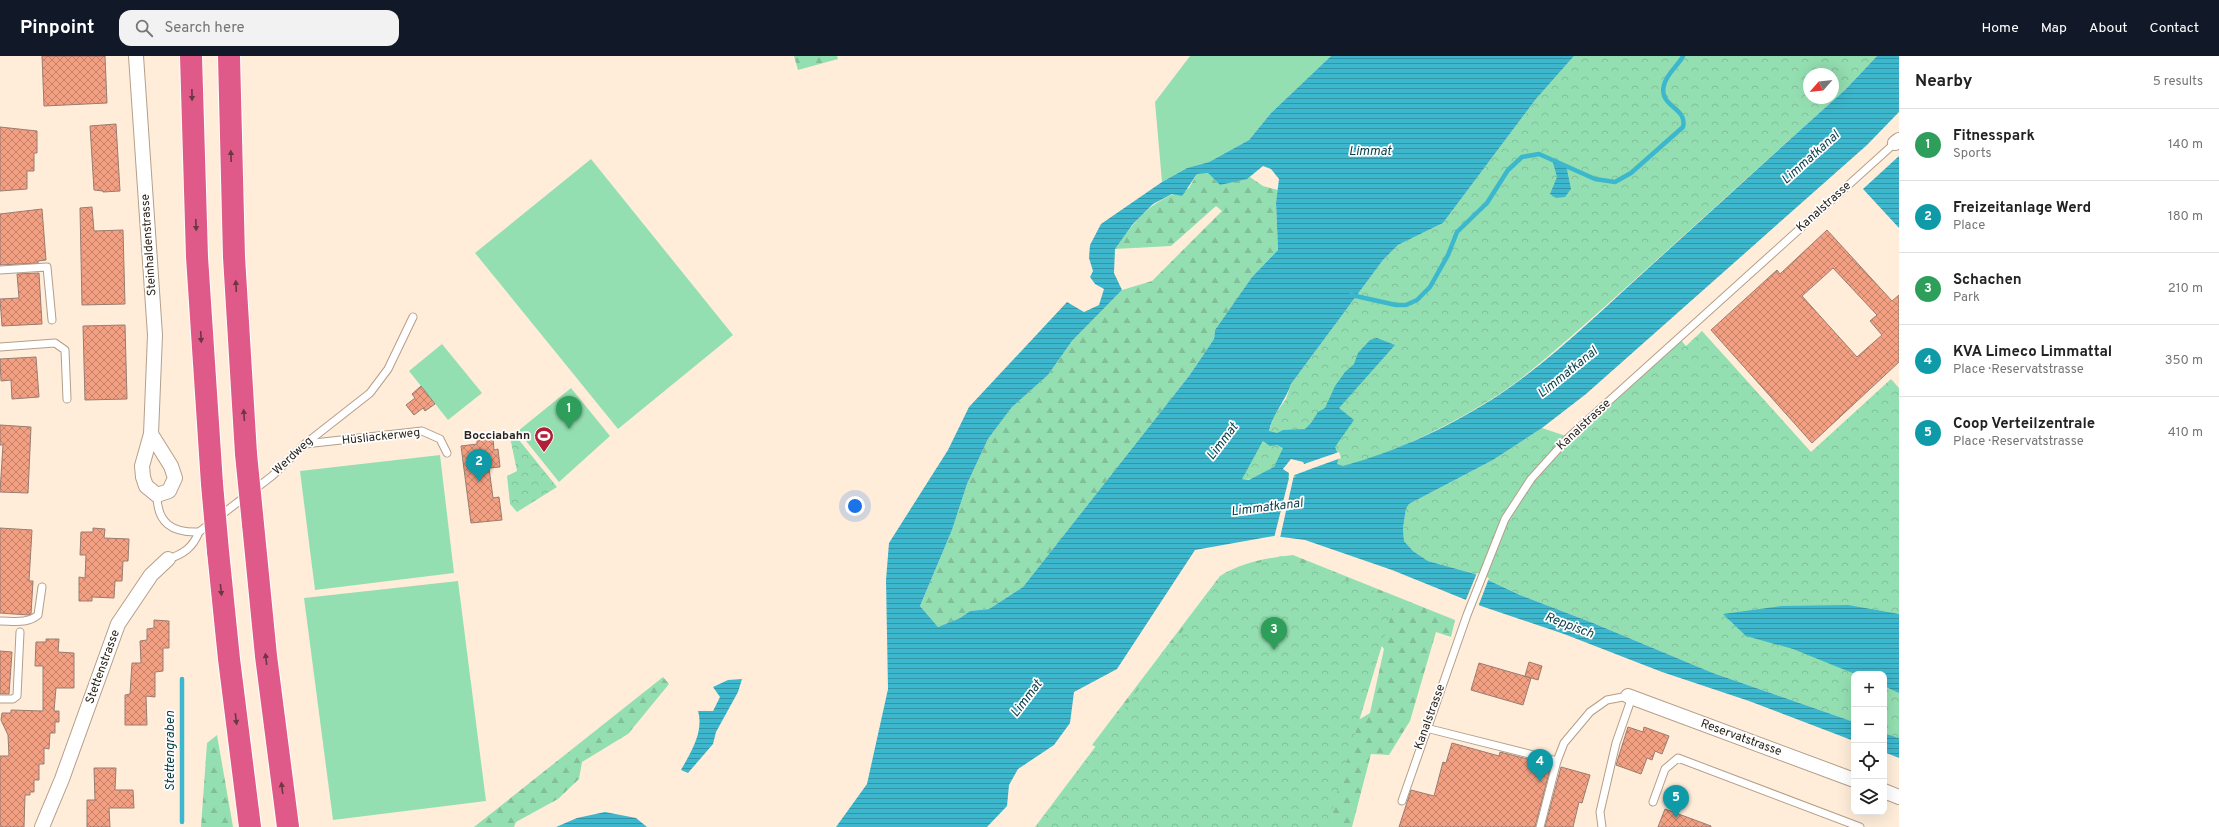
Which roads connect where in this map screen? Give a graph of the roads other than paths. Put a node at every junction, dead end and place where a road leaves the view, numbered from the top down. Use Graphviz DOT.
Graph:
graph roads {
  1 [pos="136,56"];
  2 [pos="191,56"];
  3 [pos="229,56"];
  4 [pos="1897,141"];
  5 [pos="0,270"];
  6 [pos="413,317"];
  7 [pos="52,320"];
  8 [pos="0,346"];
  9 [pos="67,399"];
  10 [pos="151,434"];
  11 [pos="305,444"];
  12 [pos="447,453"];
  13 [pos="157,495"];
  14 [pos="199,532"];
  15 [pos="168,559"];
  16 [pos="42,587"];
  17 [pos="0,621"];
  18 [pos="20,632"];
  19 [pos="1630,696"];
  20 [pos="0,698"];
  21 [pos="1426,728"];
  22 [pos="1557,761"];
  23 [pos="1851,779"];
  24 [pos="1887,792"];
  25 [pos="1899,797"];
  26 [pos="1402,801"];
  27 [pos="1653,802"];
  28 [pos="45,826"];
  29 [pos="250,827"];
  30 [pos="288,827"];
  31 [pos="1540,827"];
  32 [pos="1602,827"];
  33 [pos="1860,827"];
  1 -- 10 [label="street, Steinhaldenstrasse"];
  2 -- 29 [label="highway, one-way, bridge"];
  30 -- 3 [label="highway, one-way, bridge"];
  4 -- 21 [label="lane, Kanalstrasse"];
  5 -- 7 [label="lane"];
  6 -- 11 [label="lane, Werdweg"];
  8 -- 9 [label="lane"];
  10 -- 13 [label="street, Steinhaldenstrasse"];
  10 -- 13 [label="street"];
  11 -- 12 [label="lane, Hüsliackerweg"];
  11 -- 14 [label="lane, Werdweg"];
  13 -- 14 [label="lane"];
  14 -- 15 [label="lane, Stettenstrasse"];
  15 -- 28 [label="street, Stettenstrasse"];
  16 -- 17 [label="lane"];
  18 -- 20 [label="lane"];
  19 -- 22 [label="lane"];
  19 -- 23 [label="street, Reservatstrasse"];
  19 -- 32 [label="lane"];
  21 -- 22 [label="lane"];
  21 -- 26 [label="lane, Kanalstrasse"];
  22 -- 31 [label="lane"];
  24 -- 25 [label="street"];
  27 -- 33 [label="lane"];
}
